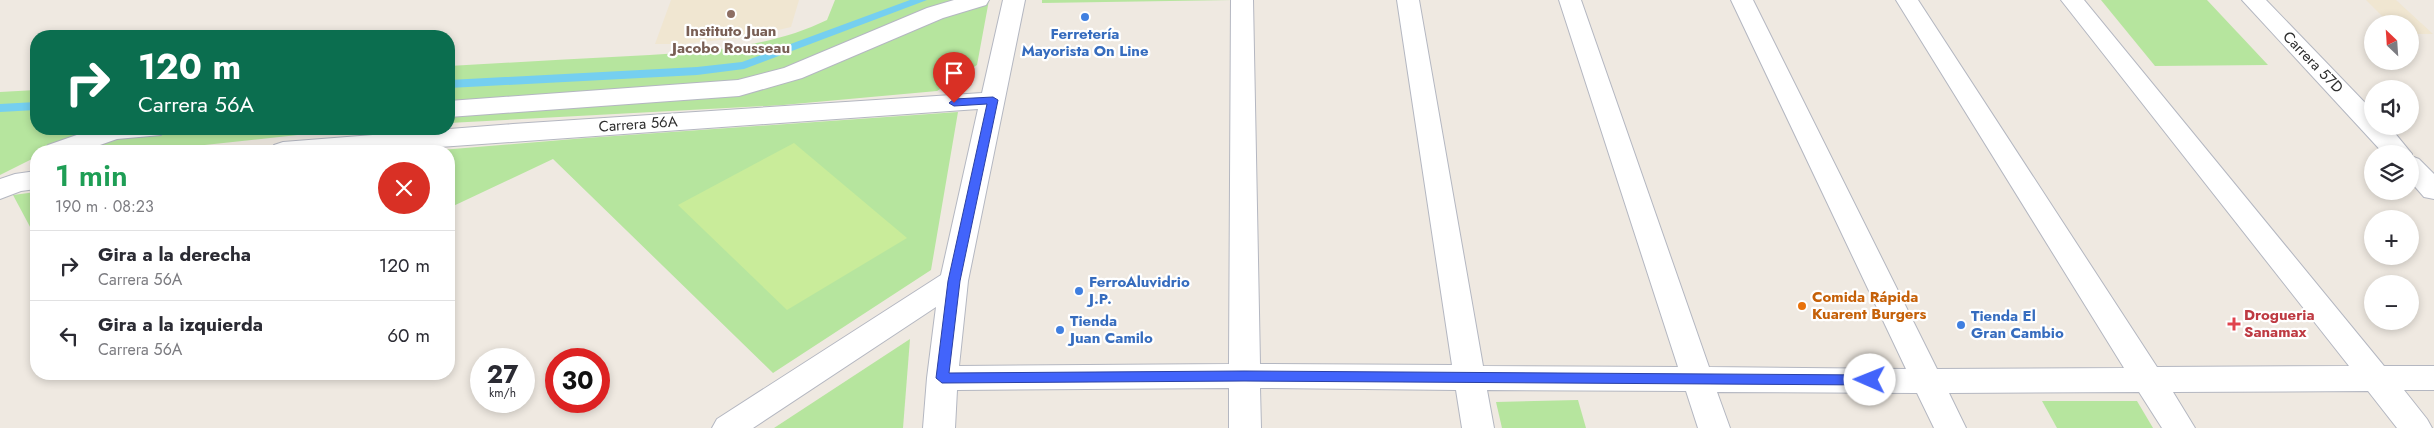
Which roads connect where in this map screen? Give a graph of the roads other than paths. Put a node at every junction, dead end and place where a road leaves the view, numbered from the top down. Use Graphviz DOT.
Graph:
graph roads {
  1 [pos="978,0"];
  2 [pos="1014,0"];
  3 [pos="1242,0"];
  4 [pos="1408,0"];
  5 [pos="1570,0"];
  6 [pos="1742,0"];
  7 [pos="1906,0"];
  8 [pos="2072,0"];
  9 [pos="2253,0"];
  10 [pos="993,100"];
  11 [pos="455,109"];
  12 [pos="2364,117"];
  13 [pos="103,135"];
  14 [pos="2382,135"];
  15 [pos="74,145"];
  16 [pos="355,145"];
  17 [pos="2391,145"];
  18 [pos="30,172"];
  19 [pos="2419,174"];
  20 [pos="17,184"];
  21 [pos="2434,190"];
  22 [pos="954,281"];
  23 [pos="1244,376"];
  24 [pos="942,378"];
  25 [pos="2434,378"];
  26 [pos="1469,379"];
  27 [pos="1697,379"];
  28 [pos="2148,379"];
  29 [pos="2377,379"];
  30 [pos="1928,381"];
  31 [pos="728,428"];
  32 [pos="939,428"];
  33 [pos="1245,428"];
  34 [pos="1478,428"];
  35 [pos="1714,428"];
  36 [pos="1950,428"];
  37 [pos="2179,428"];
  38 [pos="2416,428"];
  1 -- 11 [label="street"];
  2 -- 10 [label="street"];
  3 -- 23 [label="street"];
  4 -- 26 [label="street"];
  5 -- 27 [label="street"];
  6 -- 30 [label="street"];
  7 -- 28 [label="street"];
  8 -- 29 [label="street"];
  9 -- 12 [label="street, Carrera 57D"];
  10 -- 16 [label="street, Carrera 56A"];
  10 -- 22 [label="street"];
  13 -- 15 [label="street"];
  14 -- 17 [label="street, Carrera 57D"];
  18 -- 20 [label="street"];
  19 -- 21 [label="street"];
  22 -- 24 [label="street"];
  22 -- 31 [label="street"];
  23 -- 24 [label="street"];
  23 -- 26 [label="street"];
  23 -- 33 [label="street"];
  24 -- 32 [label="street"];
  25 -- 29 [label="street"];
  26 -- 27 [label="street"];
  26 -- 34 [label="street"];
  27 -- 30 [label="street"];
  27 -- 35 [label="street"];
  28 -- 29 [label="street"];
  28 -- 30 [label="street"];
  28 -- 37 [label="street"];
  29 -- 38 [label="street"];
  30 -- 36 [label="street"];
}
